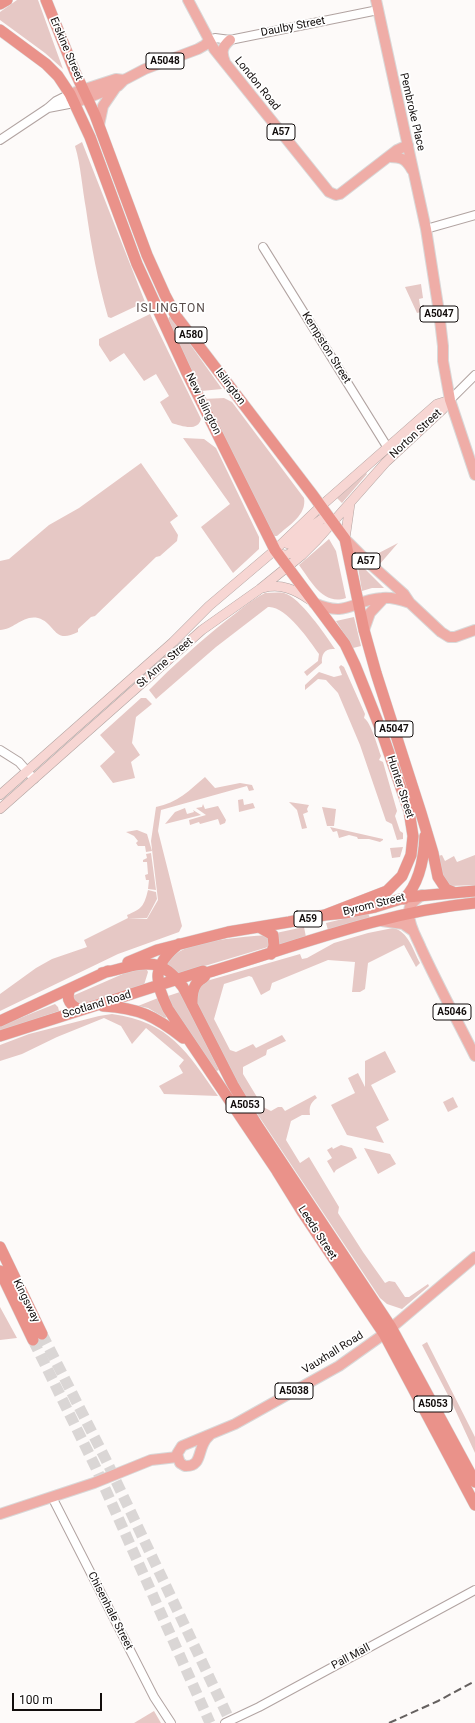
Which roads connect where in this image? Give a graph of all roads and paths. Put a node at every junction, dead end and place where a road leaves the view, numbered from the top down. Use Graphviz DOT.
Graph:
graph roads {
  1 [pos="7,0"];
  2 [pos="46,0"];
  3 [pos="188,0"];
  4 [pos="0,4"];
  5 [pos="377,5"];
  6 [pos="0,30"];
  7 [pos="209,40"];
  8 [pos="230,40"];
  9 [pos="198,49"];
  10 [pos="227,66"];
  11 [pos="121,83"];
  12 [pos="86,94"];
  13 [pos="72,99"];
  14 [pos="99,125"];
  15 [pos="0,140"];
  16 [pos="408,145"];
  17 [pos="390,157"];
  18 [pos="414,174"];
  19 [pos="475,215"];
  20 [pos="426,229"];
  21 [pos="263,247"];
  22 [pos="475,375"];
  23 [pos="450,400"];
  24 [pos="389,447"];
  25 [pos="475,475"];
  26 [pos="350,504"];
  27 [pos="321,506"];
  28 [pos="331,522"];
  29 [pos="345,539"];
  30 [pos="277,552"];
  31 [pos="288,566"];
  32 [pos="260,589"];
  33 [pos="384,598"];
  34 [pos="410,602"];
  35 [pos="314,603"];
  36 [pos="358,605"];
  37 [pos="364,630"];
  38 [pos="475,630"];
  39 [pos="0,750"];
  40 [pos="27,771"];
  41 [pos="34,779"];
  42 [pos="0,795"];
  43 [pos="0,809"];
  44 [pos="426,827"];
  45 [pos="402,876"];
  46 [pos="475,891"];
  47 [pos="453,892"];
  48 [pos="414,898"];
  49 [pos="475,903"];
  50 [pos="454,905"];
  51 [pos="409,914"];
  52 [pos="325,915"];
  53 [pos="379,921"];
  54 [pos="259,927"];
  55 [pos="413,931"];
  56 [pos="179,944"];
  57 [pos="271,954"];
  58 [pos="160,966"];
  59 [pos="102,973"];
  60 [pos="193,974"];
  61 [pos="206,974"];
  62 [pos="177,979"];
  63 [pos="158,985"];
  64 [pos="70,989"];
  65 [pos="51,997"];
  66 [pos="98,1006"];
  67 [pos="192,1007"];
  68 [pos="81,1010"];
  69 [pos="63,1016"];
  70 [pos="0,1021"];
  71 [pos="0,1036"];
  72 [pos="192,1045"];
  73 [pos="475,1056"];
  74 [pos="0,1247"];
  75 [pos="475,1257"];
  76 [pos="0,1271"];
  77 [pos="0,1287"];
  78 [pos="387,1330"];
  79 [pos="38,1337"];
  80 [pos="209,1436"];
  81 [pos="188,1444"];
  82 [pos="199,1455"];
  83 [pos="177,1457"];
  84 [pos="475,1482"];
  85 [pos="52,1497"];
  86 [pos="475,1505"];
  87 [pos="0,1514"];
  88 [pos="475,1590"];
  89 [pos="171,1723"];
  90 [pos="225,1723"];
  1 -- 4 [label="highway"];
  2 -- 12 [label="highway, Erskine Street / A580"];
  3 -- 7 [label="main road, A57"];
  5 -- 8 [label="street, Daulby Street"];
  5 -- 16 [label="main road, Pembroke Place / A5047"];
  6 -- 13 [label="highway, A580"];
  7 -- 8 [label="street, Daulby Street"];
  7 -- 9 [label="main road, A5048"];
  7 -- 10 [label="main road, London Road / A57"];
  8 -- 10 [label="main road"];
  9 -- 10 [label="main road"];
  9 -- 11 [label="main road, A5048"];
  10 -- 17 [label="main road, London Road / A57"];
  11 -- 12 [label="main road"];
  11 -- 14 [label="main road"];
  12 -- 13 [label="main road"];
  12 -- 14 [label="highway, Islington / A580"];
  13 -- 15 [label="street"];
  13 -- 30 [label="highway, New Islington / A580"];
  14 -- 27 [label="highway, Islington / A580"];
  16 -- 17 [label="main road, A57"];
  16 -- 18 [label="main road, Pembroke Place / A5047"];
  17 -- 18 [label="main road"];
  18 -- 20 [label="main road, Pembroke Place / A5047"];
  19 -- 20 [label="street"];
  20 -- 23 [label="main road, A5047"];
  21 -- 24 [label="street, Kempston Street"];
  22 -- 23 [label="street"];
  23 -- 24 [label="main road, Norton Street"];
  23 -- 25 [label="main road, A5047"];
  23 -- 26 [label="main road, Norton Street"];
  24 -- 27 [label="main road, Norton Street"];
  26 -- 28 [label="main road, Norton Street"];
  26 -- 29 [label="main road"];
  27 -- 28 [label="highway, Islington / A580"];
  27 -- 30 [label="main road, St Anne Street"];
  28 -- 29 [label="highway, Islington / A580"];
  28 -- 30 [label="main road"];
  28 -- 31 [label="main road, St Anne Street"];
  29 -- 34 [label="main road, Islington / A57"];
  29 -- 36 [label="highway, Hunter Street / A5047"];
  30 -- 31 [label="highway, New Islington / A580"];
  30 -- 40 [label="main road, St Anne Street"];
  31 -- 32 [label="main road, St Anne Street"];
  31 -- 35 [label="highway, New Islington / A5047"];
  32 -- 35 [label="main road"];
  32 -- 41 [label="main road, St Anne Street"];
  33 -- 34 [label="main road"];
  33 -- 36 [label="main road"];
  33 -- 37 [label="main road"];
  34 -- 38 [label="main road, Islington / A57"];
  35 -- 36 [label="main road"];
  35 -- 45 [label="highway, Hunter Street / A5047"];
  36 -- 37 [label="highway, Hunter Street / A5047"];
  37 -- 44 [label="highway, Hunter Street / A5047"];
  39 -- 40 [label="street"];
  40 -- 41 [label="street"];
  40 -- 42 [label="main road, St Anne Street"];
  41 -- 43 [label="main road, St Anne Street"];
  44 -- 47 [label="highway, A5047"];
  44 -- 48 [label="highway, A5047"];
  45 -- 48 [label="highway"];
  45 -- 52 [label="highway, Hunter Street / A5047"];
  46 -- 47 [label="highway, Byrom Street / A59"];
  47 -- 48 [label="highway, Byrom Street / A59"];
  48 -- 50 [label="highway"];
  48 -- 51 [label="main road"];
  48 -- 52 [label="highway, Byrom Street / A59"];
  48 -- 53 [label="highway"];
  49 -- 50 [label="highway, Byrom Street / A59"];
  50 -- 51 [label="highway, Byrom Street / A59"];
  51 -- 53 [label="highway, Byrom Street / A59"];
  51 -- 55 [label="main road, A5046"];
  52 -- 54 [label="highway, Byrom Street / A59"];
  53 -- 55 [label="main road"];
  53 -- 57 [label="highway, Byrom Street / A59"];
  54 -- 56 [label="highway, Byrom Street / A59"];
  54 -- 57 [label="highway"];
  55 -- 73 [label="main road, A5046"];
  56 -- 58 [label="highway, Leeds Street / A5053"];
  56 -- 59 [label="highway, Scotland Road / A59"];
  57 -- 61 [label="highway, Byrom Street / A59"];
  58 -- 59 [label="highway"];
  58 -- 62 [label="highway, Leeds Street / A5053"];
  58 -- 63 [label="highway, Leeds Street / A5053"];
  59 -- 64 [label="highway, Scotland Road / A59"];
  60 -- 61 [label="highway, Byrom Street / A59"];
  60 -- 62 [label="highway, Scotland Road / A59"];
  61 -- 67 [label="highway"];
  62 -- 63 [label="highway, Scotland Road / A59"];
  62 -- 67 [label="highway, Leeds Street / A5053"];
  63 -- 66 [label="highway, Scotland Road / A59"];
  63 -- 72 [label="highway, Leeds Street / A5053"];
  64 -- 65 [label="highway, Scotland Road / A59"];
  64 -- 68 [label="highway"];
  65 -- 69 [label="highway"];
  65 -- 70 [label="highway, Scotland Road / A59"];
  66 -- 68 [label="highway, Scotland Road / A59"];
  66 -- 72 [label="highway"];
  67 -- 78 [label="highway, Leeds Street / A5053"];
  68 -- 69 [label="highway, Scotland Road / A59"];
  69 -- 71 [label="highway, Scotland Road / A59"];
  72 -- 78 [label="highway, Leeds Street / A5053"];
  74 -- 79 [label="highway, Kingsway"];
  75 -- 78 [label="main road, Vauxhall Road / A5038"];
  76 -- 79 [label="highway, Kingsway"];
  77 -- 79 [label="highway"];
  78 -- 80 [label="main road, Vauxhall Road / A5038"];
  78 -- 84 [label="highway, Leeds Street / A5053"];
  78 -- 86 [label="highway, Leeds Street / A5053"];
  80 -- 81 [label="main road, Vauxhall Road / A5038"];
  80 -- 82 [label="main road"];
  81 -- 82 [label="main road"];
  81 -- 83 [label="main road, A5038"];
  82 -- 83 [label="main road"];
  83 -- 85 [label="main road"];
  85 -- 87 [label="main road"];
  85 -- 89 [label="street, Chisenhale Street"];
  88 -- 90 [label="street, Pall Mall"];
}
